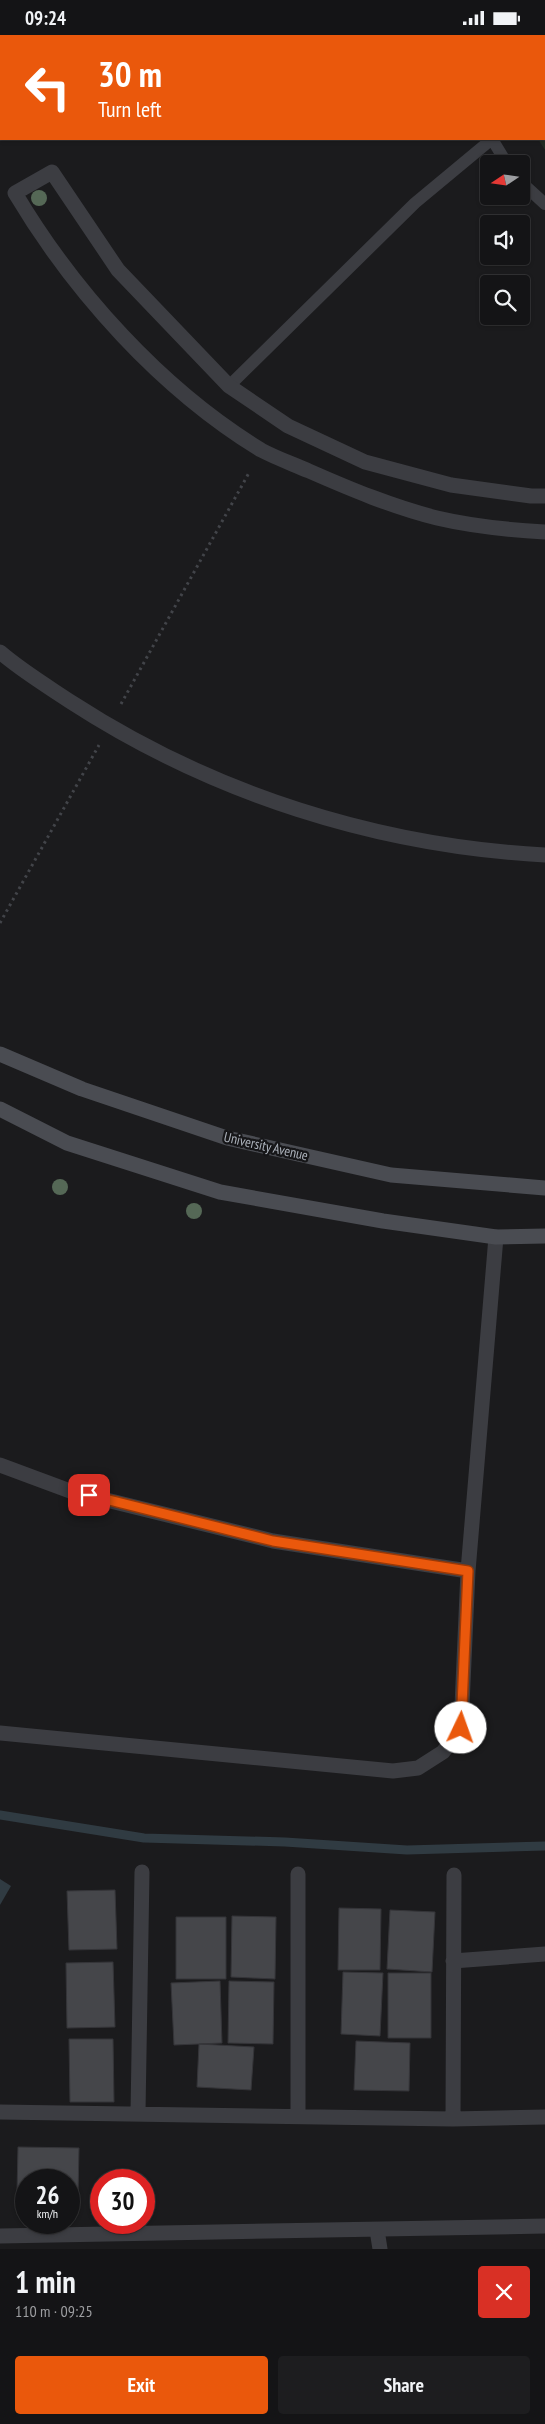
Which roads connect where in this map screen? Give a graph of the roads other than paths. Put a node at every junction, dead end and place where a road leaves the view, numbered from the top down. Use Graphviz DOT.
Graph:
graph roads {
  1 [pos="491,140"];
  2 [pos="493,140"];
  3 [pos="502,155"];
  4 [pos="530,190"];
  5 [pos="545,204"];
  6 [pos="229,386"];
  7 [pos="545,495"];
  8 [pos="545,532"];
  9 [pos="0,652"];
  10 [pos="545,855"];
  11 [pos="0,1054"];
  12 [pos="0,1109"];
  13 [pos="545,1188"];
  14 [pos="545,1236"];
  15 [pos="496,1237"];
  16 [pos="0,1465"];
  17 [pos="468,1571"];
  18 [pos="0,1733"];
  19 [pos="142,1872"];
  20 [pos="298,1874"];
  21 [pos="454,1875"];
  22 [pos="545,1954"];
  23 [pos="453,1961"];
  24 [pos="0,2112"];
  25 [pos="138,2113"];
  26 [pos="298,2115"];
  27 [pos="545,2117"];
  28 [pos="453,2119"];
  29 [pos="545,2226"];
  30 [pos="377,2230"];
  31 [pos="0,2236"];
  32 [pos="380,2249"];
  1 -- 6 [label="lane"];
  2 -- 3 [label="lane"];
  4 -- 5 [label="lane"];
  6 -- 7 [label="street"];
  6 -- 8 [label="street"];
  9 -- 10 [label="street"];
  11 -- 13 [label="street, University Avenue"];
  12 -- 15 [label="street"];
  14 -- 15 [label="street"];
  15 -- 17 [label="street"];
  16 -- 17 [label="street"];
  17 -- 18 [label="street"];
  19 -- 25 [label="street"];
  20 -- 26 [label="street"];
  21 -- 23 [label="street"];
  22 -- 23 [label="street"];
  23 -- 28 [label="street"];
  24 -- 25 [label="street"];
  25 -- 26 [label="street"];
  26 -- 28 [label="street"];
  27 -- 28 [label="street"];
  29 -- 30 [label="street"];
  30 -- 31 [label="street"];
  30 -- 32 [label="street"];
}
